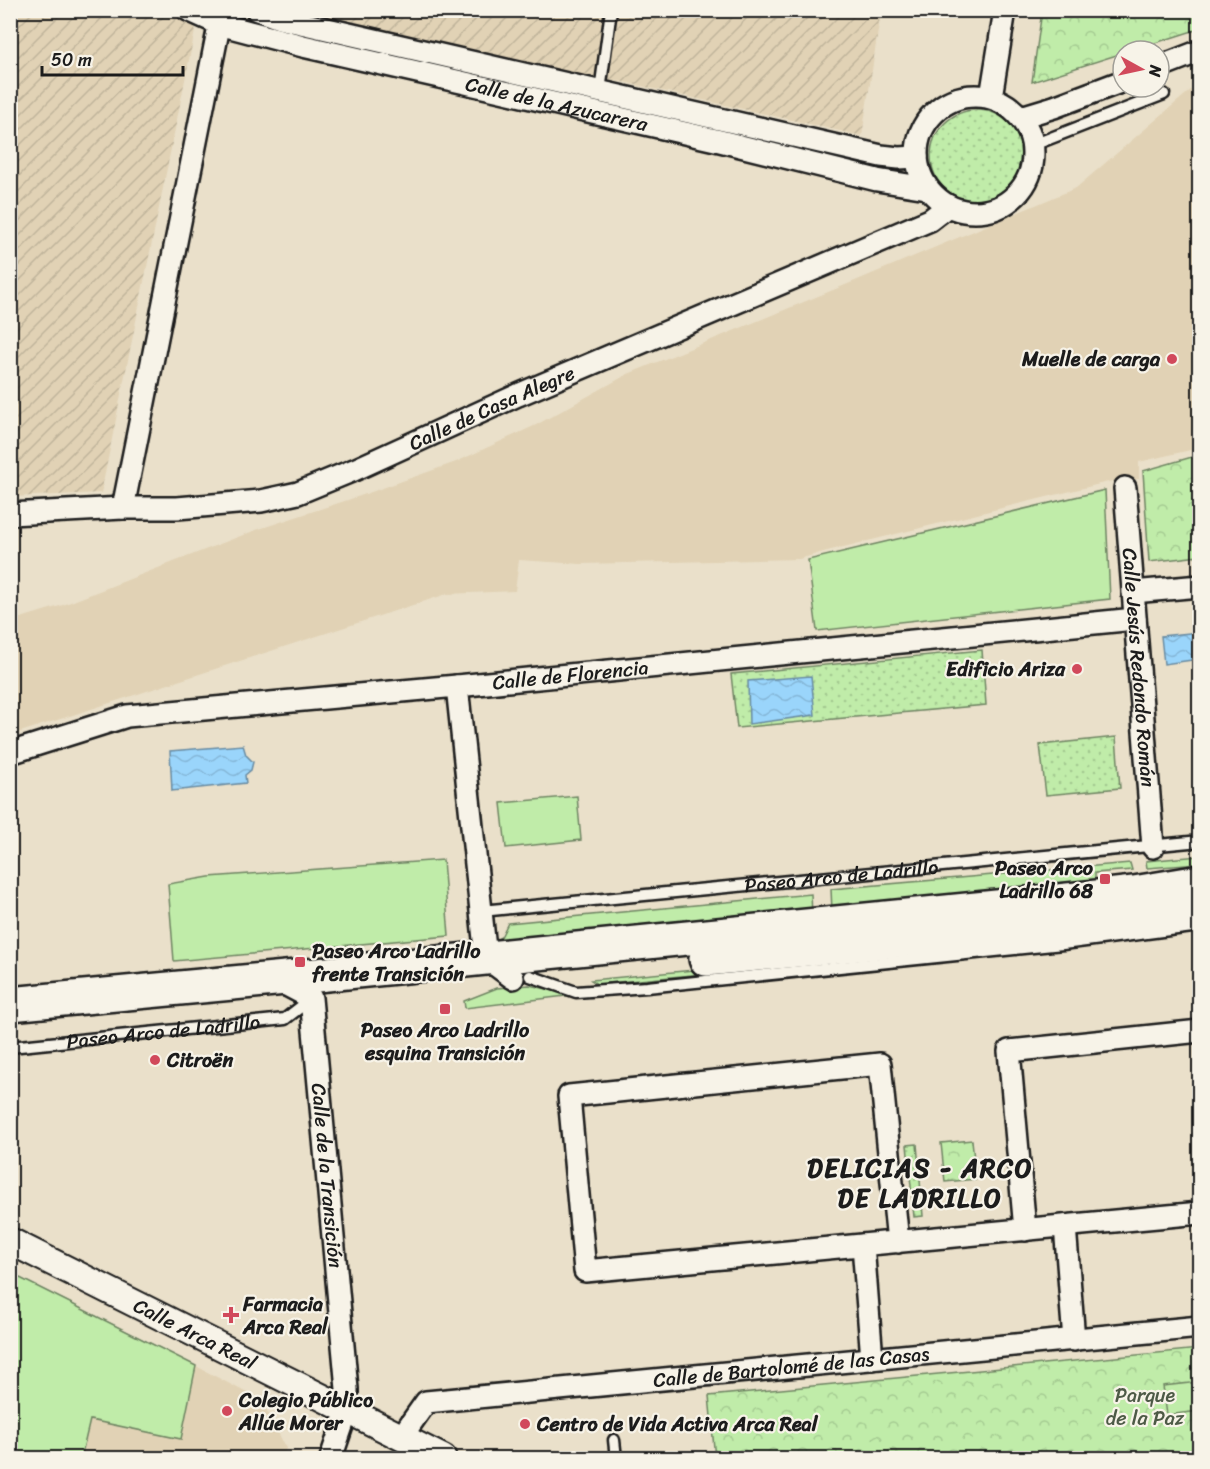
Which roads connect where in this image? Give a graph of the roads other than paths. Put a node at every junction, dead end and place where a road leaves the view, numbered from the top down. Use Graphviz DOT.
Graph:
graph roads {
  1 [pos="188,10"];
  2 [pos="256,10"];
  3 [pos="611,10"];
  4 [pos="1005,10"];
  5 [pos="221,17"];
  6 [pos="1200,51"];
  7 [pos="1171,62"];
  8 [pos="1111,86"];
  9 [pos="600,91"];
  10 [pos="991,97"];
  11 [pos="1151,99"];
  12 [pos="1021,117"];
  13 [pos="1033,145"];
  14 [pos="917,157"];
  15 [pos="927,188"];
  16 [pos="948,206"];
  17 [pos="1125,488"];
  18 [pos="123,508"];
  19 [pos="10,514"];
  20 [pos="1200,586"];
  21 [pos="1133,592"];
  22 [pos="1135,619"];
  23 [pos="457,686"];
  24 [pos="10,753"];
  25 [pos="1200,841"];
  26 [pos="1153,847"];
  27 [pos="1200,882"];
  28 [pos="1200,905"];
  29 [pos="481,911"];
  30 [pos="1200,926"];
  31 [pos="486,958"];
  32 [pos="521,977"];
  33 [pos="275,979"];
  34 [pos="311,998"];
  35 [pos="10,1004"];
  36 [pos="10,1027"];
  37 [pos="1200,1031"];
  38 [pos="10,1047"];
  39 [pos="1200,1213"];
  40 [pos="1065,1226"];
  41 [pos="1025,1230"];
  42 [pos="10,1241"];
  43 [pos="898,1242"];
  44 [pos="863,1245"];
  45 [pos="1200,1327"];
  46 [pos="1074,1340"];
  47 [pos="872,1359"];
  48 [pos="348,1411"];
  49 [pos="405,1440"];
  50 [pos="614,1440"];
  51 [pos="331,1458"];
  52 [pos="443,1458"];
  53 [pos="616,1458"];
  1 -- 5 [label="street, Calle de la Azucarera"];
  2 -- 9 [label="street, Calle de la Azucarera"];
  3 -- 9 [label="lane"];
  4 -- 10 [label="street"];
  5 -- 15 [label="street, Calle de la Azucarera"];
  5 -- 18 [label="street"];
  6 -- 7 [label="street"];
  8 -- 12 [label="street"];
  9 -- 14 [label="street, Calle de la Azucarera"];
  10 -- 12 [label="street"];
  10 -- 14 [label="street"];
  11 -- 13 [label="lane"];
  12 -- 13 [label="street"];
  13 -- 16 [label="street"];
  14 -- 15 [label="street"];
  15 -- 16 [label="street"];
  16 -- 18 [label="street, Calle de Casa Alegre"];
  17 -- 21 [label="street, Calle Jesús Redondo Román"];
  18 -- 19 [label="street, Calle de Casa Alegre"];
  20 -- 21 [label="street"];
  21 -- 22 [label="street, Calle Jesús Redondo Román"];
  22 -- 23 [label="street, Calle de Florencia"];
  22 -- 26 [label="street, Calle Jesús Redondo Román"];
  23 -- 24 [label="street, Calle de Florencia"];
  23 -- 29 [label="street"];
  25 -- 26 [label="lane, Paseo Arco de Ladrillo"];
  26 -- 29 [label="lane, Paseo Arco de Ladrillo"];
  27 -- 31 [label="main road, Paseo Arco de Ladrillo"];
  28 -- 32 [label="main road, Paseo Arco de Ladrillo"];
  29 -- 31 [label="street"];
  30 -- 32 [label="lane, Paseo Arco de Ladrillo"];
  31 -- 32 [label="street, Paseo Arco de Ladrillo"];
  31 -- 33 [label="main road, Paseo Arco de Ladrillo"];
  32 -- 34 [label="main road, Paseo Arco de Ladrillo"];
  33 -- 34 [label="street"];
  33 -- 35 [label="main road, Paseo Arco de Ladrillo"];
  34 -- 36 [label="main road, Paseo Arco de Ladrillo"];
  34 -- 38 [label="lane, Paseo Arco de Ladrillo"];
  34 -- 48 [label="street, Calle de la Transición"];
  37 -- 41 [label="street"];
  39 -- 40 [label="street"];
  40 -- 41 [label="street"];
  40 -- 46 [label="street"];
  41 -- 43 [label="street"];
  42 -- 48 [label="street, Calle Arca Real"];
  43 -- 44 [label="street"];
  43 -- 44 [label="street"];
  44 -- 47 [label="street"];
  45 -- 46 [label="street, Calle de Bartolomé de las Casas"];
  46 -- 47 [label="street, Calle de Bartolomé de las Casas"];
  47 -- 49 [label="street, Calle de Bartolomé de las Casas"];
  48 -- 49 [label="street, Calle Arca Real"];
  48 -- 51 [label="street, Calle de la Transición"];
  49 -- 52 [label="street, Calle Arca Real"];
  50 -- 53 [label="lane"];
}
